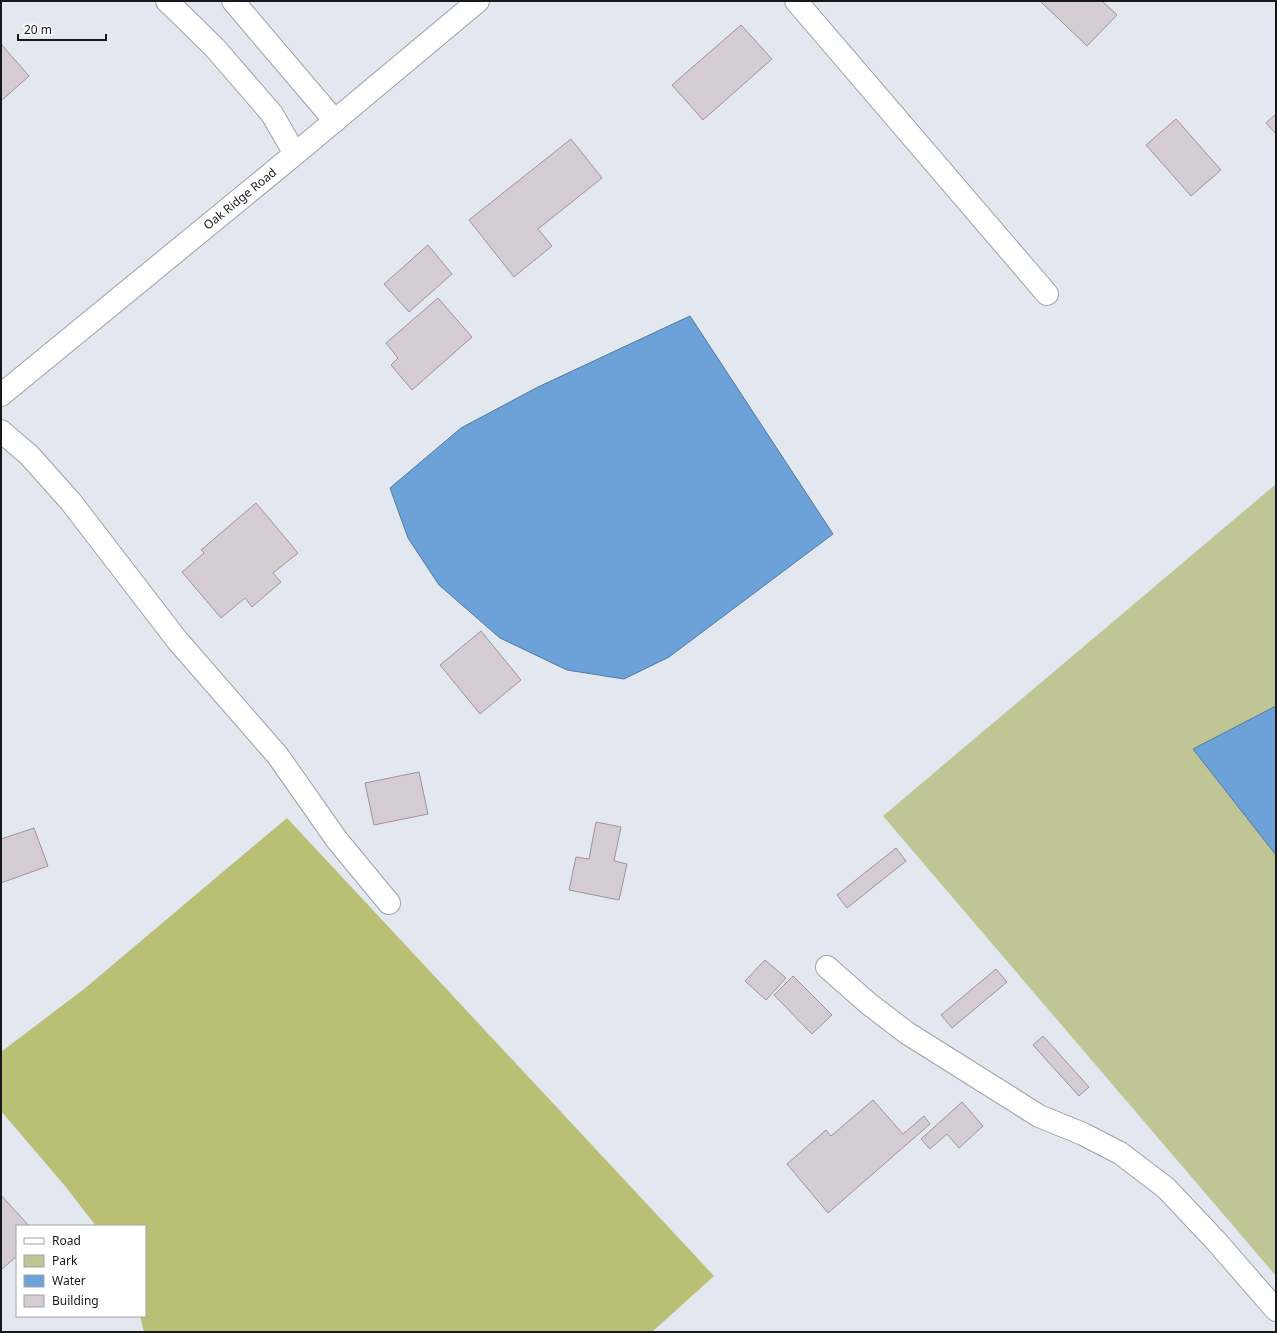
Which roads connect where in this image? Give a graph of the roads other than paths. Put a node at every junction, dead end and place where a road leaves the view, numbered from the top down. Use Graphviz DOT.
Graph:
graph roads {
  1 [pos="167,1"];
  2 [pos="233,1"];
  3 [pos="478,1"];
  4 [pos="796,1"];
  5 [pos="335,121"];
  6 [pos="295,154"];
  7 [pos="1047,294"];
  8 [pos="1,395"];
  9 [pos="1,431"];
  10 [pos="389,903"];
  11 [pos="827,967"];
  12 [pos="1276,1310"];
  1 -- 6 [label="street"];
  2 -- 5 [label="street"];
  3 -- 5 [label="street, Oak Ridge Road"];
  4 -- 7 [label="street"];
  5 -- 6 [label="street, Oak Ridge Road"];
  6 -- 8 [label="street, Oak Ridge Road"];
  9 -- 10 [label="street"];
  11 -- 12 [label="street"];
}
